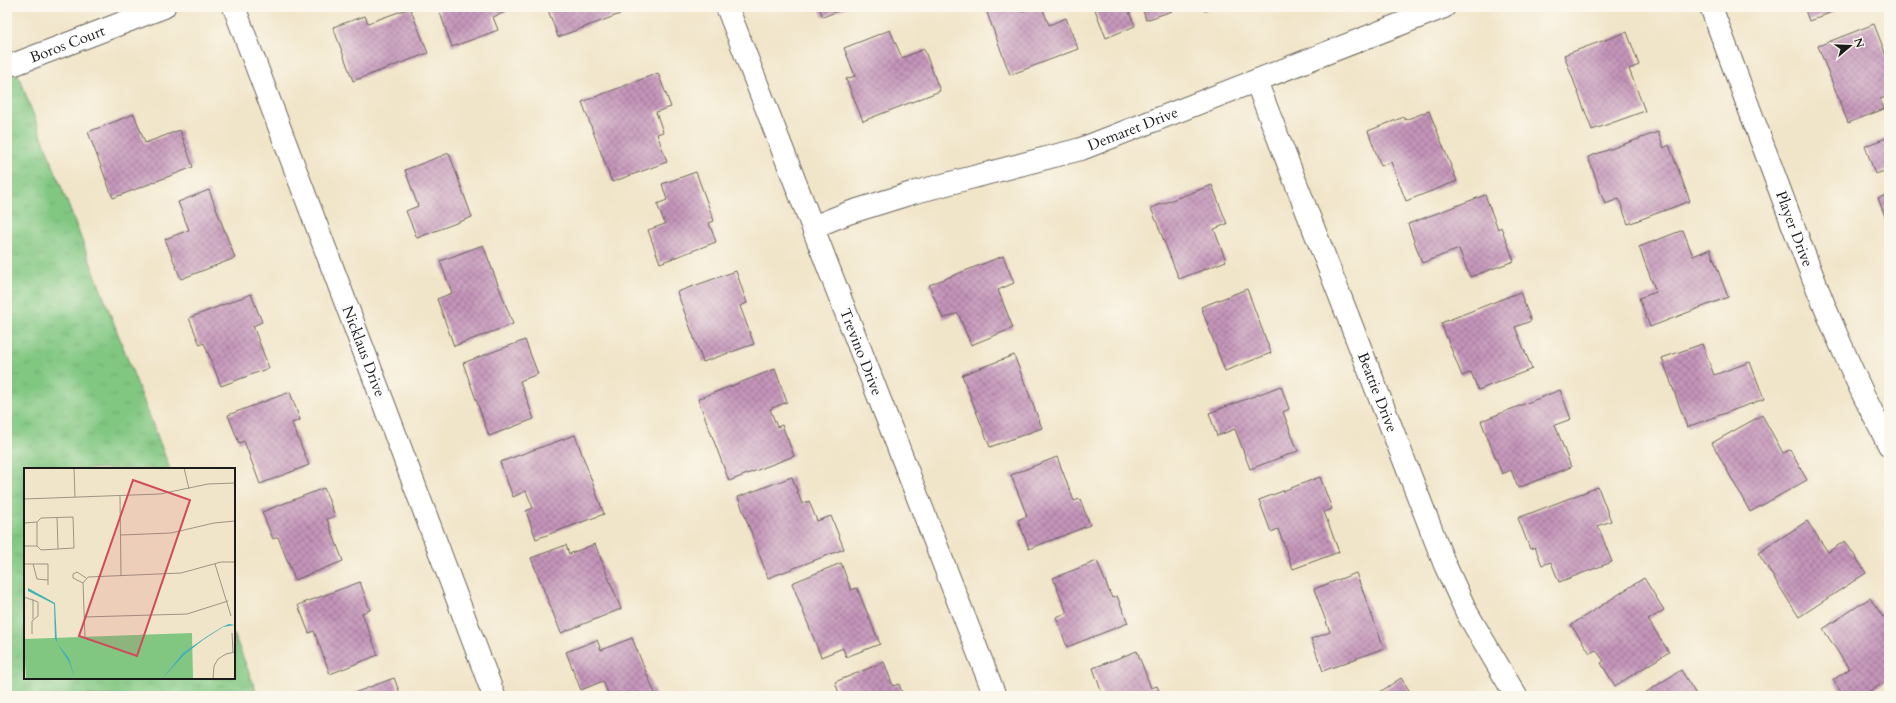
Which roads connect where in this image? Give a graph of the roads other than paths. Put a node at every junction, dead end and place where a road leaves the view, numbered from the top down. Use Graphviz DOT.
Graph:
graph roads {
  1 [pos="164,7"];
  2 [pos="234,7"];
  3 [pos="727,7"];
  4 [pos="1444,7"];
  5 [pos="1711,7"];
  6 [pos="15,64"];
  7 [pos="1256,81"];
  8 [pos="813,227"];
  9 [pos="1889,445"];
  10 [pos="494,696"];
  11 [pos="995,696"];
  12 [pos="1516,696"];
  1 -- 6 [label="street, Boros Court"];
  2 -- 10 [label="street, Nicklaus Drive"];
  3 -- 8 [label="street, Trevino Drive"];
  4 -- 7 [label="street, Demaret Drive"];
  5 -- 9 [label="street, Player Drive"];
  7 -- 8 [label="street, Demaret Drive"];
  7 -- 12 [label="street, Beattie Drive"];
  8 -- 11 [label="street, Trevino Drive"];
}
